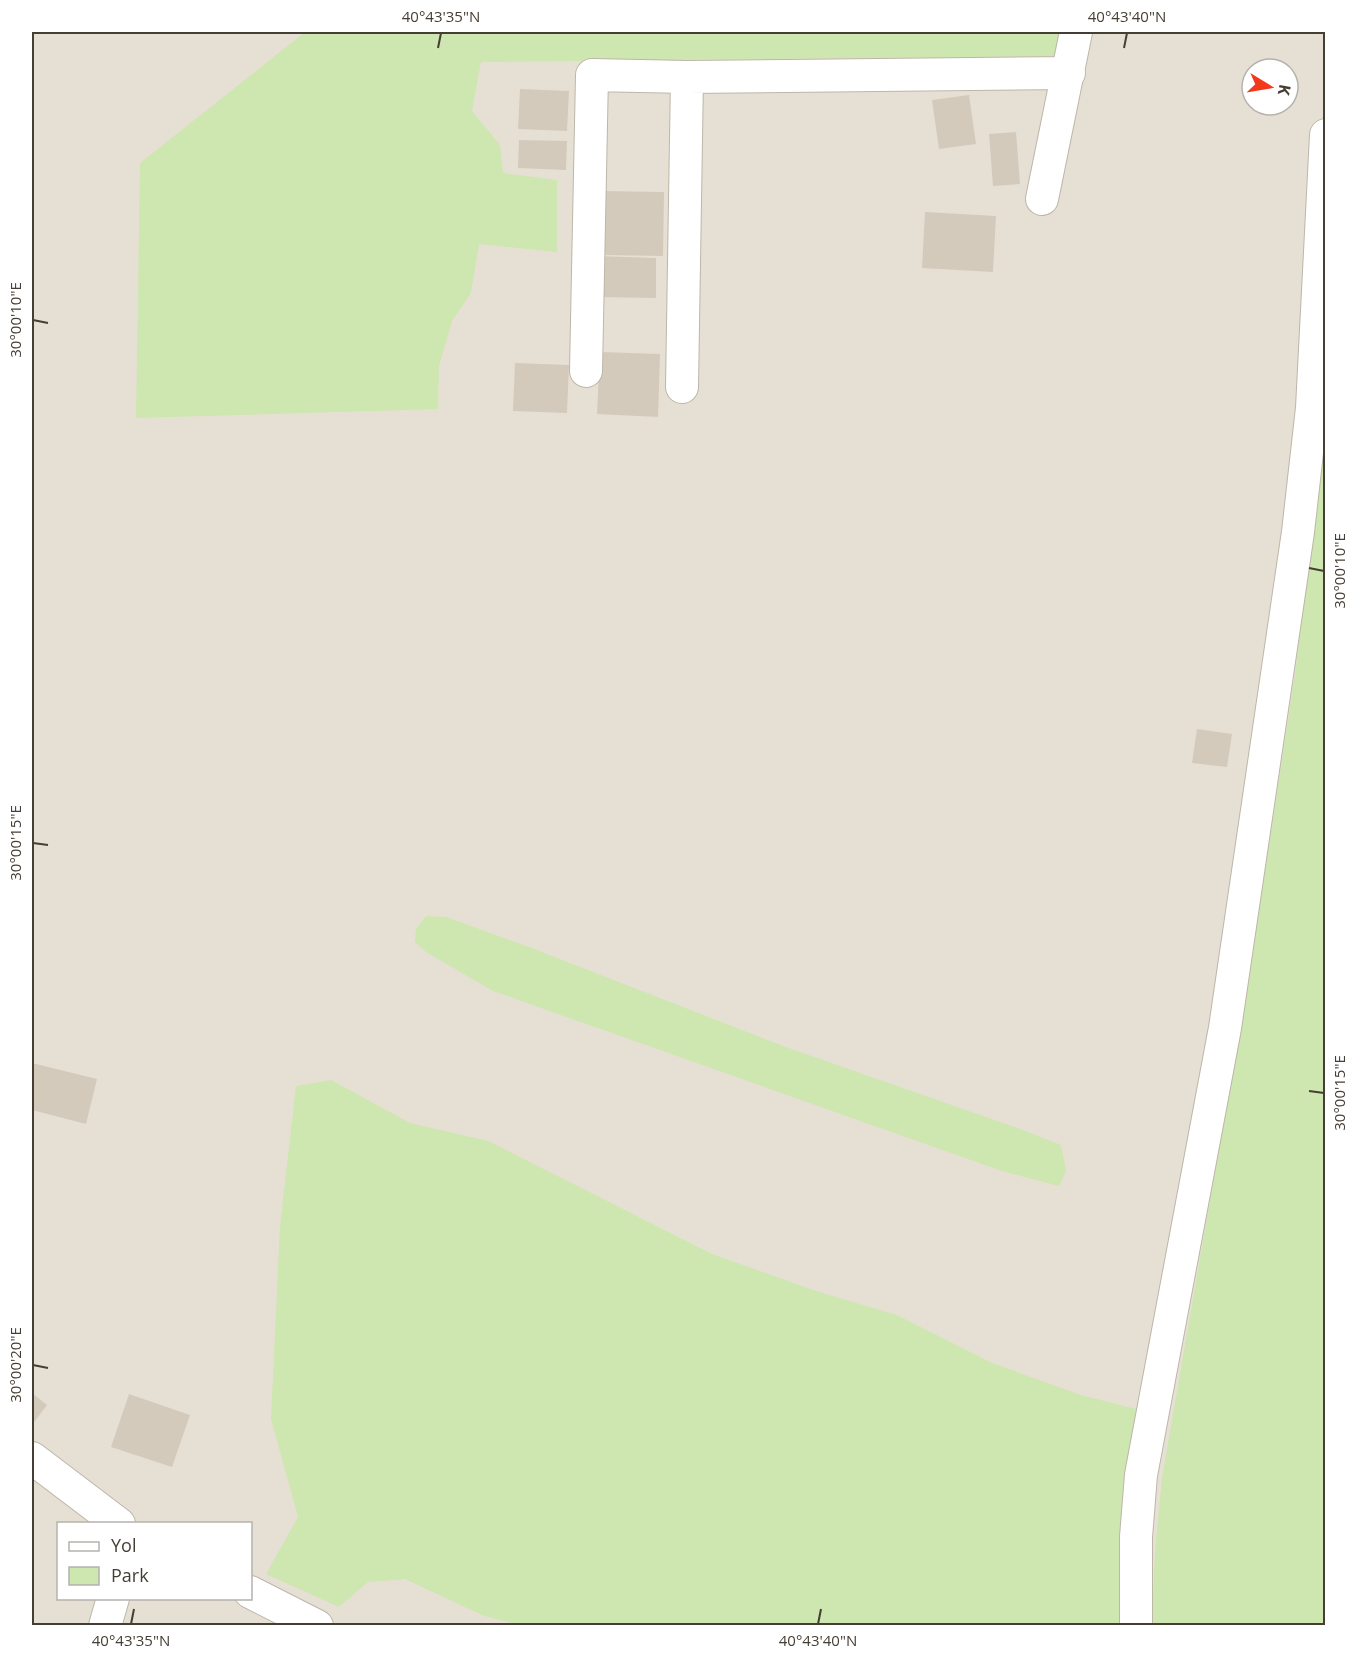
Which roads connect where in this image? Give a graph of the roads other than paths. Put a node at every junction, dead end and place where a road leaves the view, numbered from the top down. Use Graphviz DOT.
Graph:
graph roads {
  1 [pos="1076,32"];
  2 [pos="1069,74"];
  3 [pos="687,77"];
  4 [pos="1326,135"];
  5 [pos="1042,200"];
  6 [pos="586,371"];
  7 [pos="682,387"];
  8 [pos="32,1458"];
  9 [pos="116,1522"];
  10 [pos="252,1594"];
  11 [pos="113,1600"];
  12 [pos="105,1626"];
  13 [pos="317,1626"];
  14 [pos="1136,1626"];
  1 -- 2 [label="street"];
  2 -- 3 [label="street"];
  2 -- 5 [label="street"];
  3 -- 6 [label="street"];
  3 -- 7 [label="street"];
  4 -- 14 [label="street"];
  8 -- 9 [label="street"];
  10 -- 13 [label="street"];
  11 -- 12 [label="street"];
}
